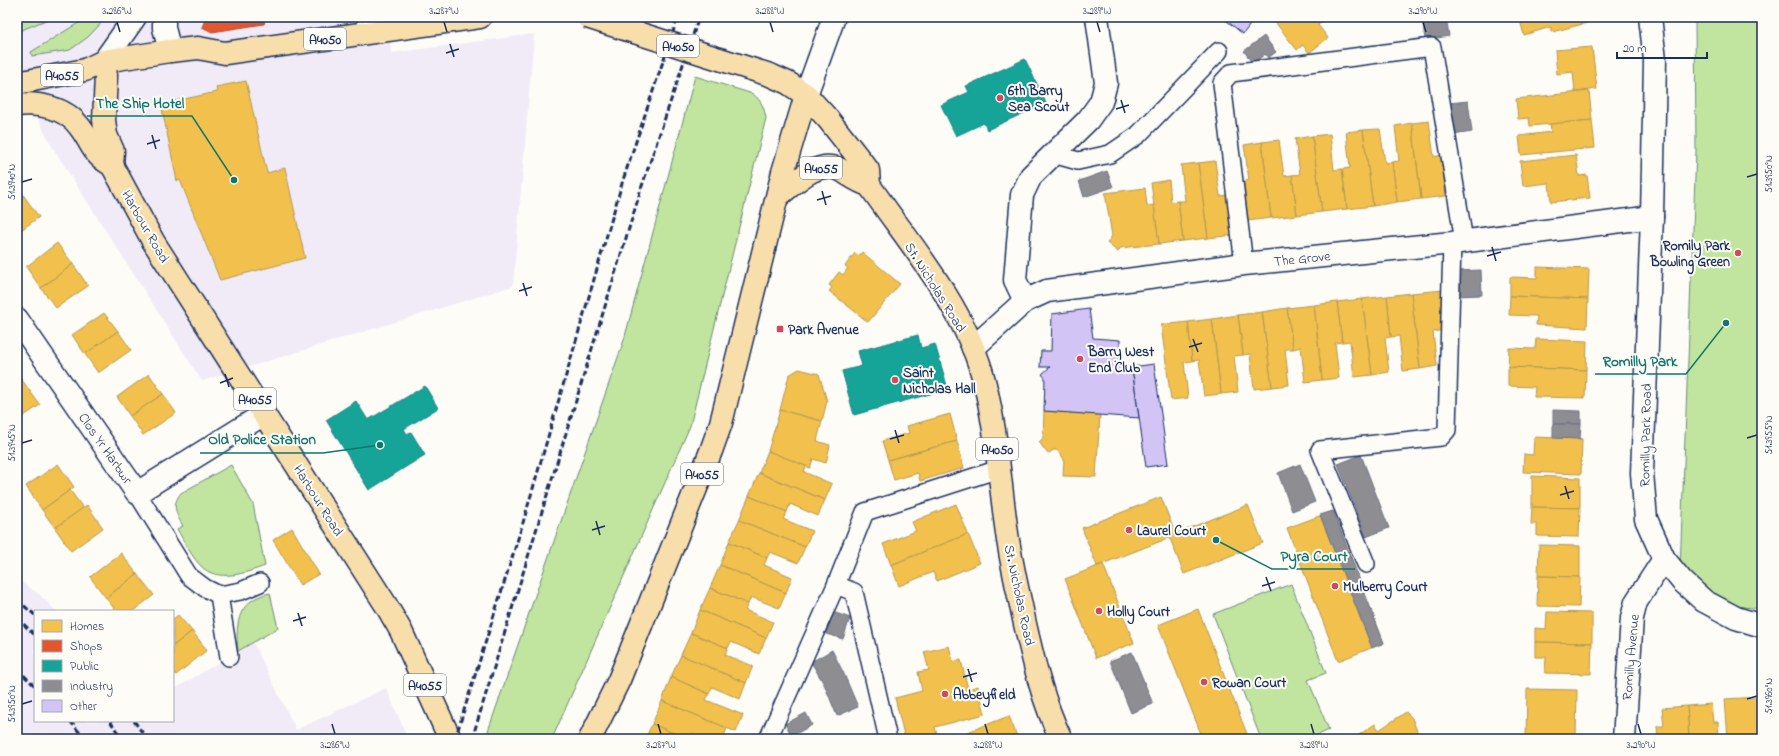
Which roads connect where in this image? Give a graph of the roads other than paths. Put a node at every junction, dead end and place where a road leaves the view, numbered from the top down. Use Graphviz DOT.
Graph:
graph roads {
  1 [pos="135,17"];
  2 [pos="164,17"];
  3 [pos="480,17"];
  4 [pos="587,17"];
  5 [pos="834,17"];
  6 [pos="1097,17"];
  7 [pos="1650,17"];
  8 [pos="365,25"];
  9 [pos="170,51"];
  10 [pos="1219,51"];
  11 [pos="104,61"];
  12 [pos="17,83"];
  13 [pos="806,95"];
  14 [pos="17,105"];
  15 [pos="1052,154"];
  16 [pos="112,165"];
  17 [pos="869,185"];
  18 [pos="778,196"];
  19 [pos="1652,217"];
  20 [pos="1458,242"];
  21 [pos="1244,264"];
  22 [pos="1025,301"];
  23 [pos="17,320"];
  24 [pos="974,348"];
  25 [pos="264,414"];
  26 [pos="999,469"];
  27 [pos="138,493"];
  28 [pos="1664,559"];
  29 [pos="1366,564"];
  30 [pos="260,583"];
  31 [pos="836,585"];
  32 [pos="219,595"];
  33 [pos="1762,626"];
  34 [pos="229,656"];
  35 [pos="450,739"];
  36 [pos="590,739"];
  37 [pos="768,739"];
  38 [pos="888,739"];
  39 [pos="1061,739"];
  40 [pos="1624,739"];
  1 -- 11 [label="street"];
  2 -- 9 [label="street"];
  3 -- 8 [label="main road, A4050"];
  4 -- 13 [label="main road, A4050, bridge"];
  5 -- 13 [label="street"];
  6 -- 15 [label="street"];
  7 -- 19 [label="street, Romilly Park Road"];
  8 -- 9 [label="main road, A4050"];
  9 -- 11 [label="main road, A4050"];
  10 -- 15 [label="lane"];
  11 -- 12 [label="main road, A4055"];
  11 -- 16 [label="main road, A4055"];
  13 -- 17 [label="main road, St. Nicholas Road / A4050"];
  13 -- 18 [label="main road, A4055"];
  14 -- 16 [label="main road, A4055"];
  15 -- 22 [label="street"];
  16 -- 25 [label="main road, Harbour Road / A4055"];
  17 -- 18 [label="main road, A4055"];
  17 -- 24 [label="main road, St. Nicholas Road / A4050"];
  18 -- 36 [label="main road, A4055"];
  19 -- 20 [label="street, The Grove"];
  19 -- 28 [label="street, Romilly Park Road"];
  20 -- 21 [label="street, The Grove"];
  20 -- 21 [label="lane"];
  20 -- 29 [label="lane"];
  21 -- 22 [label="street, The Grove"];
  22 -- 24 [label="street, The Grove"];
  23 -- 27 [label="street, Clos Yr Harbwr"];
  24 -- 26 [label="main road, St. Nicholas Road / A4050"];
  25 -- 27 [label="street, Clos Yr Harbwr"];
  25 -- 35 [label="main road, Harbour Road / A4055"];
  26 -- 31 [label="lane"];
  26 -- 39 [label="main road, St. Nicholas Road / A4050"];
  27 -- 32 [label="lane"];
  28 -- 33 [label="street, Romilly Park Road"];
  28 -- 40 [label="street, Romilly Avenue"];
  30 -- 32 [label="lane"];
  31 -- 37 [label="lane"];
  31 -- 38 [label="lane"];
  32 -- 34 [label="lane"];
}
